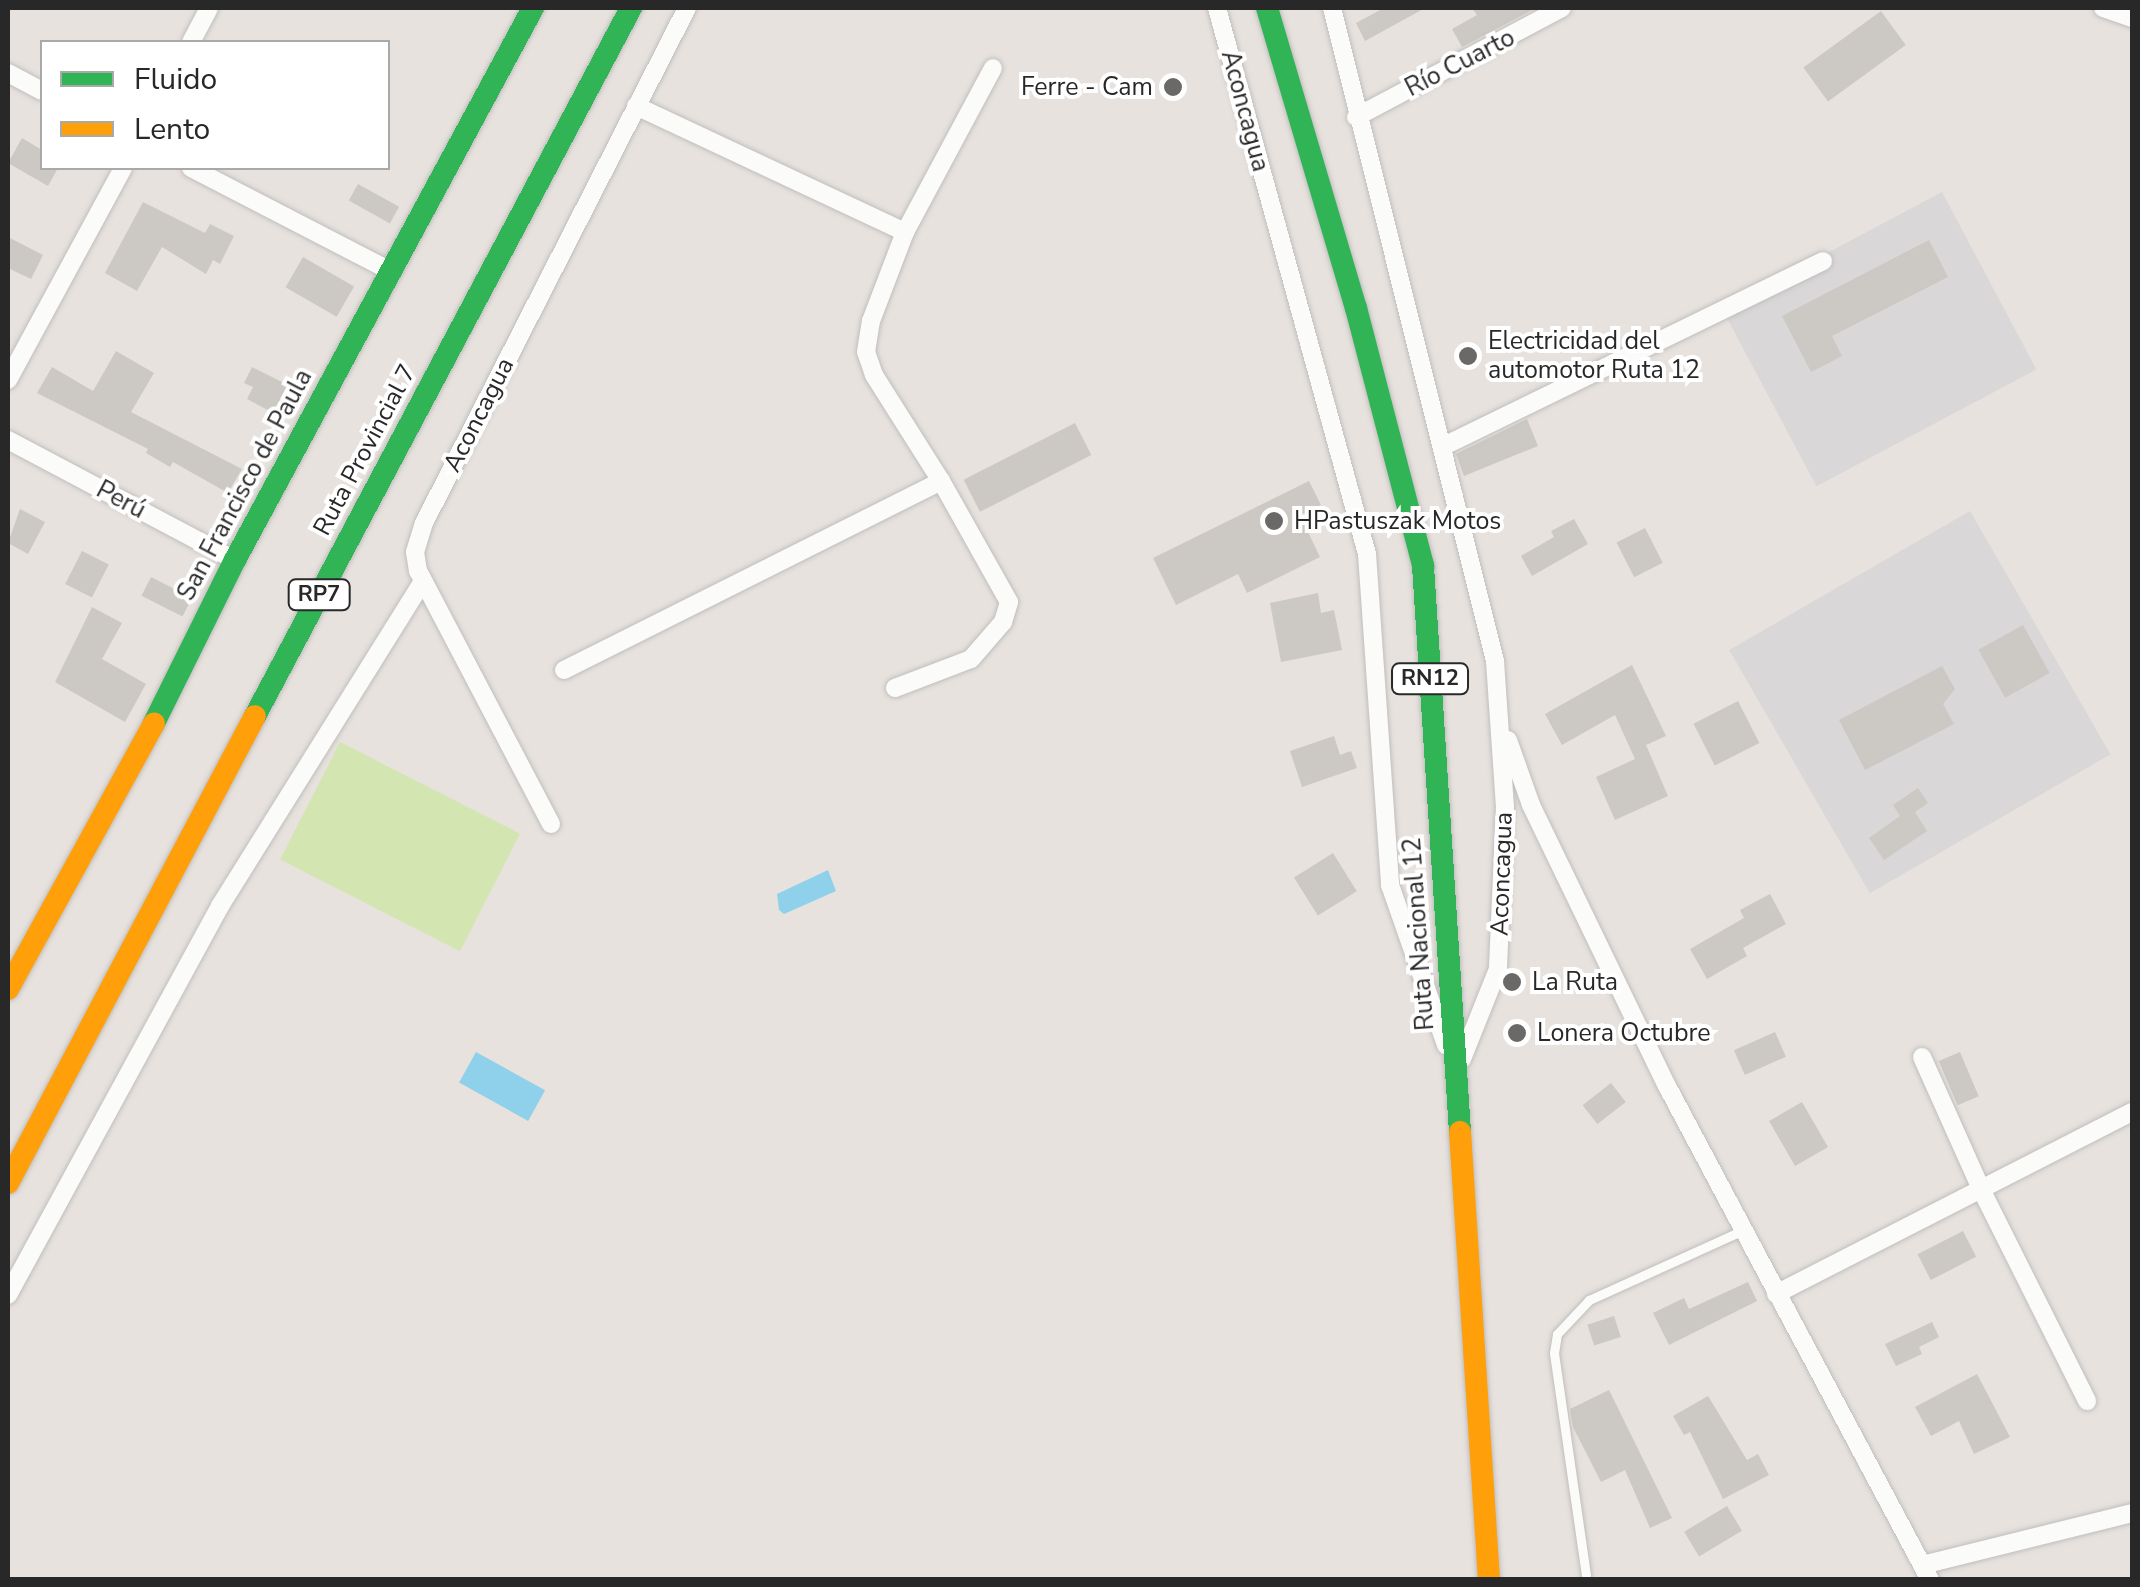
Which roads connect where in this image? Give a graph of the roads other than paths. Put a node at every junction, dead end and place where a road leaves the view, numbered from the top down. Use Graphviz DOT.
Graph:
graph roads {
  1 [pos="209,8"];
  2 [pos="533,8"];
  3 [pos="631,8"];
  4 [pos="686,8"];
  5 [pos="1217,8"];
  6 [pos="1264,8"];
  7 [pos="1332,8"];
  8 [pos="1562,8"];
  9 [pos="2102,8"];
  10 [pos="2132,18"];
  11 [pos="191,40"];
  12 [pos="993,68"];
  13 [pos="8,73"];
  14 [pos="40,90"];
  15 [pos="636,106"];
  16 [pos="1356,117"];
  17 [pos="123,170"];
  18 [pos="195,170"];
  19 [pos="905,232"];
  20 [pos="1823,261"];
  21 [pos="389,270"];
  22 [pos="8,380"];
  23 [pos="8,440"];
  24 [pos="1442,446"];
  25 [pos="941,481"];
  26 [pos="235,560"];
  27 [pos="423,581"];
  28 [pos="564,670"];
  29 [pos="895,688"];
  30 [pos="1499,716"];
  31 [pos="551,824"];
  32 [pos="8,989"];
  33 [pos="1922,1057"];
  34 [pos="1456,1074"];
  35 [pos="2132,1112"];
  36 [pos="16,1150"];
  37 [pos="8,1184"];
  38 [pos="1982,1191"];
  39 [pos="1742,1230"];
  40 [pos="1776,1294"];
  41 [pos="8,1295"];
  42 [pos="2087,1401"];
  43 [pos="2132,1513"];
  44 [pos="1926,1572"];
  45 [pos="1586,1575"];
  46 [pos="1488,1580"];
  1 -- 11 [label="street"];
  2 -- 21 [label="main road, San Francisco de Paula"];
  3 -- 36 [label="main road, Ruta Provincial 7 / RP7"];
  4 -- 15 [label="street, Aconcagua"];
  5 -- 34 [label="street, Aconcagua"];
  6 -- 34 [label="main road, Ruta Nacional 12 / RN12"];
  7 -- 16 [label="street, Aconcagua"];
  8 -- 16 [label="street, Río Cuarto"];
  9 -- 10 [label="street"];
  12 -- 19 [label="street"];
  13 -- 14 [label="street"];
  15 -- 19 [label="street"];
  15 -- 27 [label="street, Aconcagua"];
  16 -- 24 [label="street, Aconcagua"];
  17 -- 22 [label="street"];
  18 -- 21 [label="street"];
  19 -- 25 [label="street"];
  20 -- 24 [label="street"];
  21 -- 26 [label="main road, San Francisco de Paula"];
  23 -- 26 [label="street, Perú"];
  24 -- 30 [label="street, Aconcagua"];
  25 -- 28 [label="street"];
  25 -- 29 [label="street"];
  26 -- 32 [label="main road, San Francisco de Paula"];
  27 -- 31 [label="street, Aconcagua"];
  27 -- 41 [label="street"];
  30 -- 34 [label="street, Aconcagua"];
  30 -- 39 [label="street"];
  33 -- 38 [label="street"];
  34 -- 46 [label="main road, Ruta Nacional 12 / RN12"];
  35 -- 38 [label="street"];
  36 -- 37 [label="main road, Ruta Provincial 7 / RP7"];
  38 -- 40 [label="street"];
  38 -- 42 [label="street"];
  39 -- 40 [label="street"];
  39 -- 45 [label="lane"];
  40 -- 44 [label="street"];
  43 -- 44 [label="street"];
}
